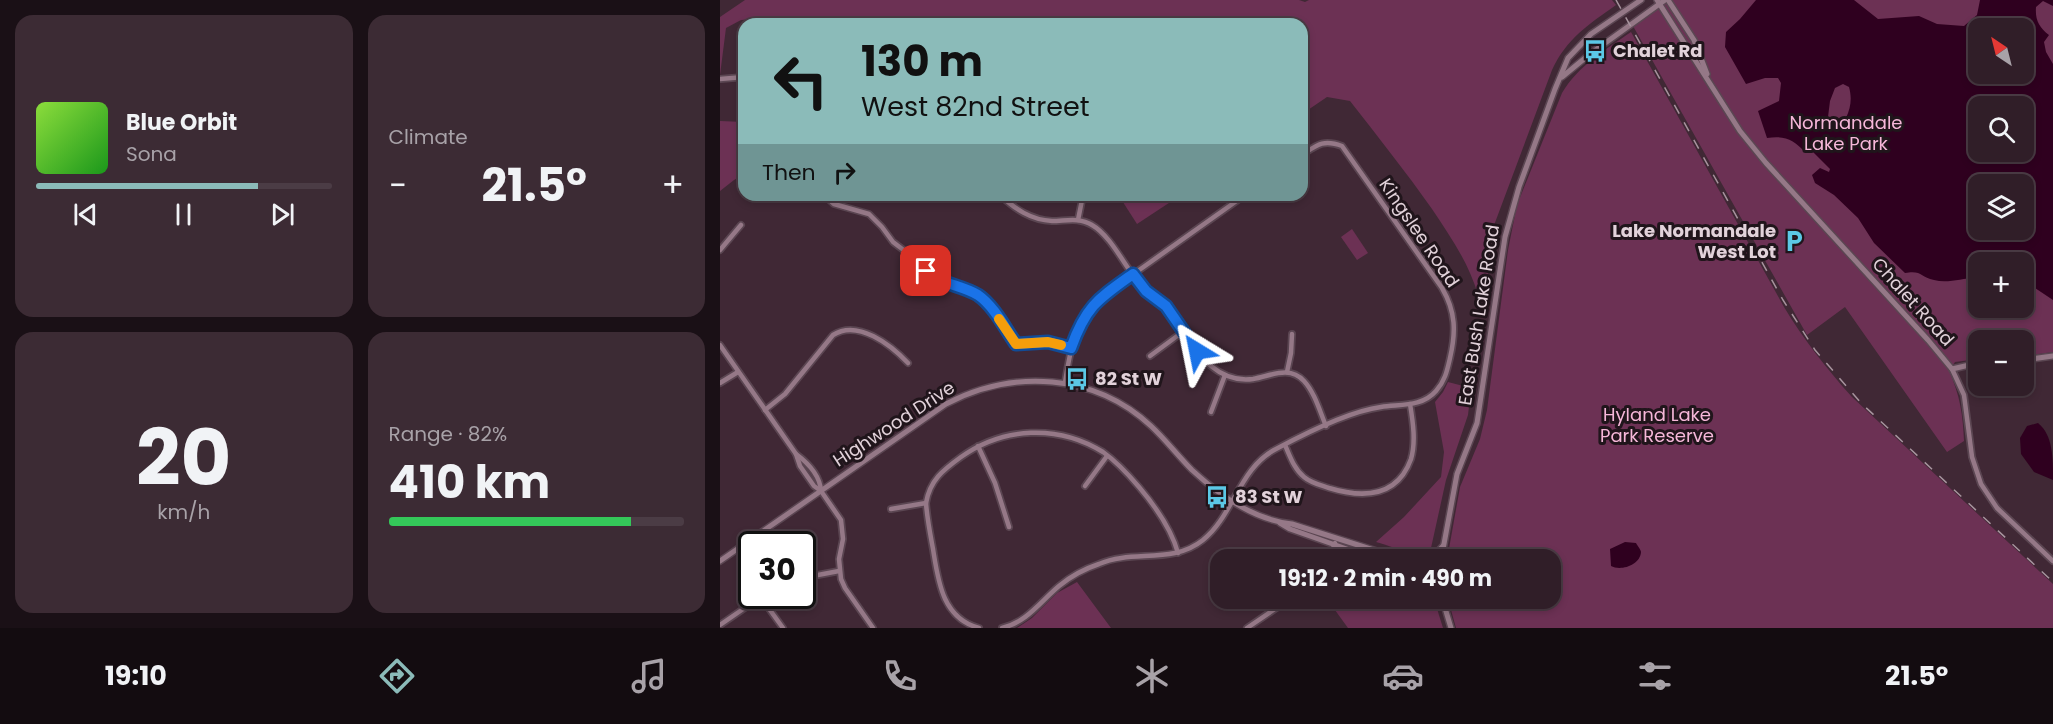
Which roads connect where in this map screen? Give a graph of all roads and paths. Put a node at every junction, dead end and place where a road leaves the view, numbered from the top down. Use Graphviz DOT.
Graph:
graph roads {
  1 [pos="1635,0"];
  2 [pos="1641,0"];
  3 [pos="1663,1"];
  4 [pos="1630,7"];
  5 [pos="738,78"];
  6 [pos="1560,78"];
  7 [pos="720,79"];
  8 [pos="1710,82"];
  9 [pos="1308,151"];
  10 [pos="831,201"];
  11 [pos="1007,201"];
  12 [pos="1082,201"];
  13 [pos="1236,201"];
  14 [pos="1078,220"];
  15 [pos="741,225"];
  16 [pos="720,250"];
  17 [pos="1133,274"];
  18 [pos="829,328"];
  19 [pos="1184,332"];
  20 [pos="833,334"];
  21 [pos="1292,334"];
  22 [pos="720,345"];
  23 [pos="1071,348"];
  24 [pos="1150,356"];
  25 [pos="2053,356"];
  26 [pos="2034,359"];
  27 [pos="908,363"];
  28 [pos="1968,365"];
  29 [pos="1952,369"];
  30 [pos="738,372"];
  31 [pos="1287,372"];
  32 [pos="1225,375"];
  33 [pos="720,383"];
  34 [pos="1065,383"];
  35 [pos="1410,404"];
  36 [pos="765,410"];
  37 [pos="1211,412"];
  38 [pos="1326,426"];
  39 [pos="1285,445"];
  40 [pos="978,446"];
  41 [pos="1107,456"];
  42 [pos="1085,486"];
  43 [pos="821,491"];
  44 [pos="1232,501"];
  45 [pos="926,502"];
  46 [pos="891,509"];
  47 [pos="1278,522"];
  48 [pos="1009,526"];
  49 [pos="1336,538"];
  50 [pos="1444,544"];
  51 [pos="1334,545"];
  52 [pos="1333,549"];
  53 [pos="1346,549"];
  54 [pos="1370,549"];
  55 [pos="1440,549"];
  56 [pos="1443,549"];
  57 [pos="1178,554"];
  58 [pos="720,561"];
  59 [pos="2053,561"];
  60 [pos="839,571"];
  61 [pos="816,575"];
  62 [pos="743,609"];
  63 [pos="770,609"];
  64 [pos="1275,609"];
  65 [pos="1445,609"];
  66 [pos="720,625"];
  67 [pos="970,627"];
  68 [pos="783,628"];
  69 [pos="873,628"];
  70 [pos="979,628"];
  71 [pos="1002,628"];
  72 [pos="1248,628"];
  73 [pos="1451,628"];
  1 -- 4 [label="street"];
  2 -- 4 [label="street, East Bush Lake Road"];
  3 -- 6 [label="street"];
  3 -- 8 [label="street, Chalet Road"];
  3 -- 8 [label="street, Chalet Road"];
  4 -- 6 [label="street, East Bush Lake Road"];
  5 -- 7 [label="street"];
  6 -- 50 [label="street, East Bush Lake Road"];
  8 -- 29 [label="street, Chalet Road"];
  9 -- 35 [label="street, Kingslee Road"];
  10 -- 23 [label="street"];
  11 -- 14 [label="street"];
  12 -- 14 [label="street"];
  13 -- 17 [label="street"];
  14 -- 17 [label="street"];
  15 -- 16 [label="street"];
  17 -- 19 [label="street"];
  17 -- 23 [label="street"];
  18 -- 20 [label="street"];
  19 -- 24 [label="street"];
  19 -- 32 [label="street"];
  20 -- 27 [label="street"];
  20 -- 36 [label="street"];
  21 -- 31 [label="street"];
  22 -- 30 [label="street"];
  23 -- 34 [label="street"];
  25 -- 26 [label="street"];
  28 -- 29 [label="street"];
  29 -- 59 [label="street, Chalet Road"];
  30 -- 33 [label="street"];
  30 -- 36 [label="street"];
  31 -- 32 [label="street"];
  31 -- 38 [label="street"];
  32 -- 37 [label="street"];
  34 -- 43 [label="street, Highwood Drive"];
  34 -- 44 [label="street, Highwood Drive"];
  35 -- 38 [label="street"];
  35 -- 39 [label="street"];
  36 -- 43 [label="street"];
  38 -- 39 [label="street"];
  39 -- 44 [label="street"];
  40 -- 41 [label="street"];
  40 -- 45 [label="street"];
  40 -- 48 [label="street"];
  41 -- 42 [label="street"];
  41 -- 57 [label="street"];
  43 -- 58 [label="street, Highwood Drive"];
  43 -- 60 [label="street"];
  44 -- 47 [label="street, Highwood Drive"];
  44 -- 57 [label="street"];
  45 -- 46 [label="street"];
  45 -- 67 [label="street"];
  47 -- 49 [label="street, Highwood Drive"];
  47 -- 51 [label="street, Highwood Drive"];
  49 -- 51 [label="street"];
  49 -- 54 [label="street, Highwood Drive"];
  50 -- 55 [label="street"];
  50 -- 56 [label="street, East Bush Lake Road"];
  51 -- 52 [label="street"];
  51 -- 53 [label="street, Highwood Drive"];
  57 -- 71 [label="street"];
  60 -- 61 [label="street"];
  60 -- 69 [label="street"];
  62 -- 66 [label="street"];
  63 -- 68 [label="street"];
  64 -- 72 [label="street"];
  65 -- 73 [label="street"];
  67 -- 70 [label="street"];
}
